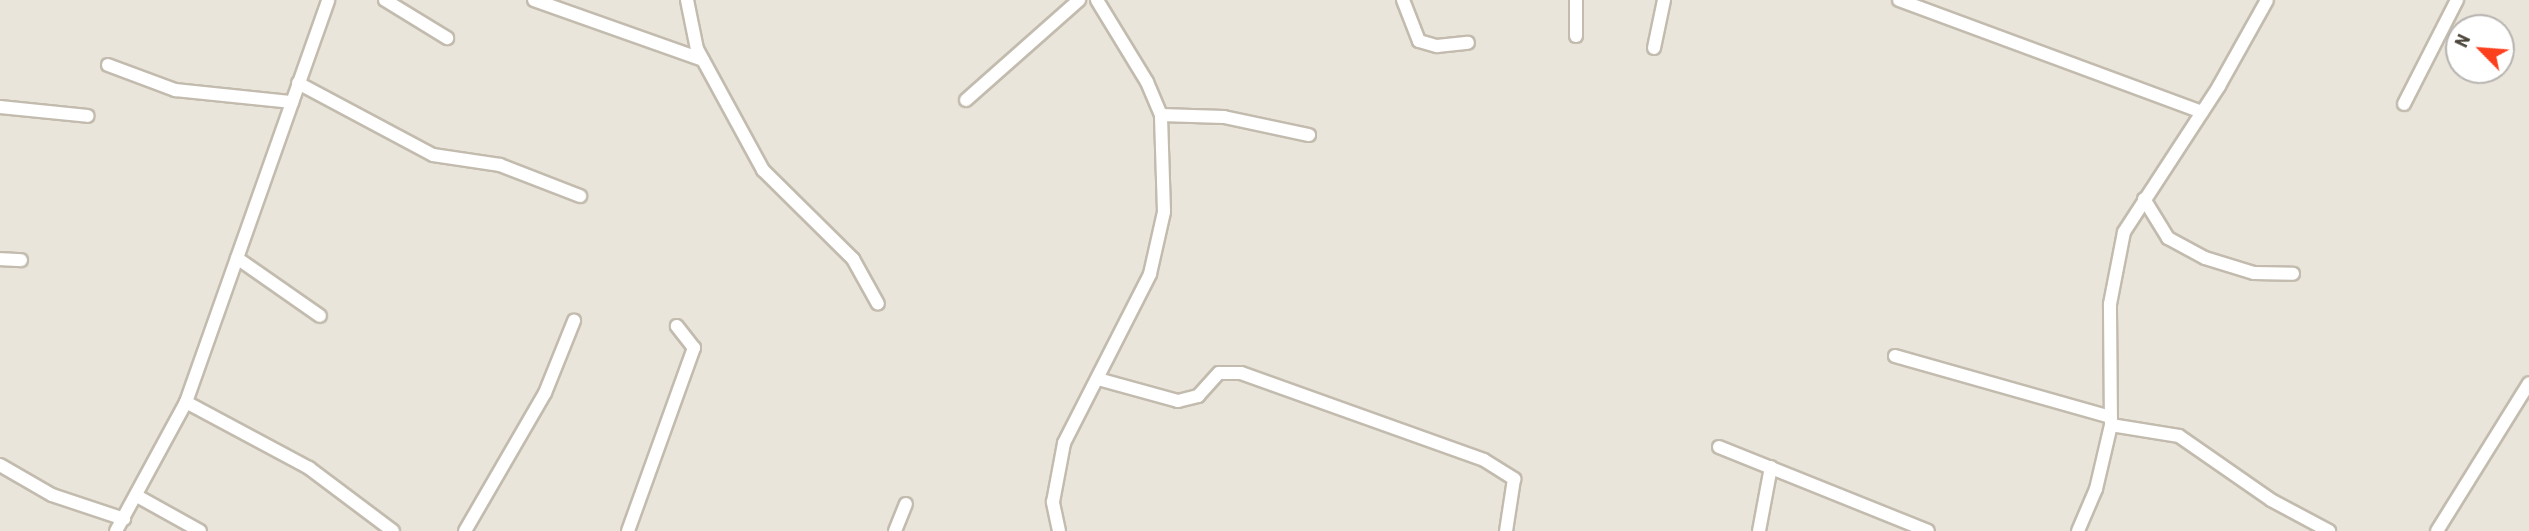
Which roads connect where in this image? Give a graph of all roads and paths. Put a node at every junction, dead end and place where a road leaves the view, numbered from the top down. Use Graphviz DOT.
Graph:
graph roads {
  1 [pos="328,0"];
  2 [pos="385,0"];
  3 [pos="534,0"];
  4 [pos="687,0"];
  5 [pos="1079,0"];
  6 [pos="1097,0"];
  7 [pos="1403,0"];
  8 [pos="1576,0"];
  9 [pos="1664,0"];
  10 [pos="1899,0"];
  11 [pos="2267,0"];
  12 [pos="2457,0"];
  13 [pos="1576,36"];
  14 [pos="447,38"];
  15 [pos="1468,43"];
  16 [pos="1654,48"];
  17 [pos="703,60"];
  18 [pos="108,65"];
  19 [pos="299,83"];
  20 [pos="966,100"];
  21 [pos="292,102"];
  22 [pos="2404,104"];
  23 [pos="0,107"];
  24 [pos="2202,112"];
  25 [pos="1161,115"];
  26 [pos="88,116"];
  27 [pos="1309,135"];
  28 [pos="580,196"];
  29 [pos="2144,199"];
  30 [pos="237,258"];
  31 [pos="0,259"];
  32 [pos="21,260"];
  33 [pos="2293,274"];
  34 [pos="878,304"];
  35 [pos="320,316"];
  36 [pos="574,321"];
  37 [pos="677,326"];
  38 [pos="1895,356"];
  39 [pos="1098,379"];
  40 [pos="2529,383"];
  41 [pos="186,402"];
  42 [pos="2111,421"];
  43 [pos="1719,447"];
  44 [pos="0,465"];
  45 [pos="1771,467"];
  46 [pos="137,496"];
  47 [pos="906,504"];
  48 [pos="124,519"];
  49 [pos="116,531"];
  50 [pos="200,531"];
  51 [pos="393,531"];
  52 [pos="465,531"];
  53 [pos="628,531"];
  54 [pos="895,531"];
  55 [pos="1059,531"];
  56 [pos="1506,531"];
  57 [pos="1759,531"];
  58 [pos="1928,531"];
  59 [pos="2078,531"];
  60 [pos="2329,531"];
  61 [pos="2437,531"];
  1 -- 19 [label="street"];
  2 -- 14 [label="street"];
  3 -- 17 [label="street"];
  4 -- 17 [label="street"];
  5 -- 20 [label="street"];
  6 -- 25 [label="street"];
  7 -- 15 [label="street"];
  8 -- 13 [label="street"];
  9 -- 16 [label="street"];
  10 -- 24 [label="street"];
  11 -- 24 [label="street"];
  12 -- 22 [label="street"];
  17 -- 34 [label="street"];
  18 -- 21 [label="street"];
  19 -- 21 [label="street"];
  19 -- 28 [label="street"];
  21 -- 30 [label="street"];
  23 -- 26 [label="street"];
  24 -- 29 [label="street"];
  25 -- 27 [label="street"];
  25 -- 39 [label="street"];
  29 -- 33 [label="street"];
  29 -- 42 [label="street"];
  30 -- 35 [label="street"];
  30 -- 41 [label="street"];
  31 -- 32 [label="street"];
  36 -- 52 [label="street"];
  37 -- 53 [label="street"];
  38 -- 42 [label="street"];
  39 -- 55 [label="street"];
  39 -- 56 [label="street"];
  40 -- 61 [label="street"];
  41 -- 46 [label="street"];
  41 -- 51 [label="street"];
  42 -- 59 [label="street"];
  42 -- 60 [label="street"];
  43 -- 45 [label="street"];
  44 -- 48 [label="street"];
  45 -- 57 [label="street"];
  45 -- 58 [label="street"];
  46 -- 48 [label="street"];
  46 -- 50 [label="street"];
  47 -- 54 [label="street"];
  48 -- 49 [label="street"];
}
